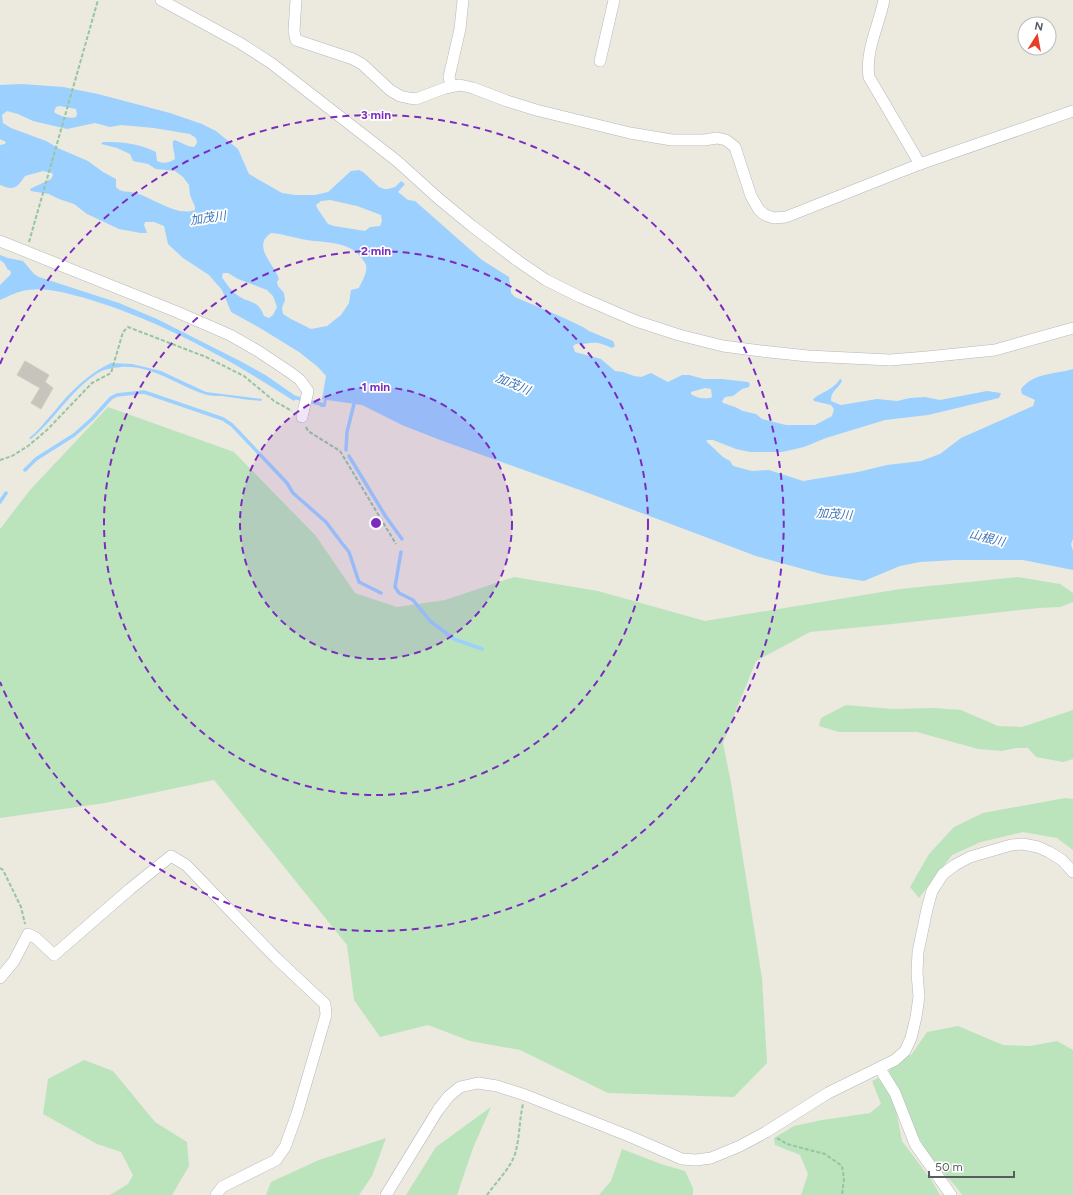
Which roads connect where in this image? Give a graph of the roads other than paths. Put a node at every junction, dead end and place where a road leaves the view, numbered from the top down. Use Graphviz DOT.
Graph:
graph roads {
  1 [pos="161,0"];
  2 [pos="296,0"];
  3 [pos="463,0"];
  4 [pos="614,0"];
  5 [pos="884,0"];
  6 [pos="600,61"];
  7 [pos="451,86"];
  8 [pos="1073,111"];
  9 [pos="920,164"];
  10 [pos="0,241"];
  11 [pos="1073,328"];
  12 [pos="302,417"];
  13 [pos="1073,872"];
  14 [pos="0,978"];
  15 [pos="880,1069"];
  16 [pos="216,1195"];
  17 [pos="386,1195"];
  18 [pos="951,1195"];
  1 -- 11 [label="street"];
  2 -- 7 [label="street"];
  3 -- 7 [label="street"];
  4 -- 6 [label="street"];
  5 -- 9 [label="street"];
  7 -- 9 [label="street"];
  8 -- 9 [label="street"];
  10 -- 12 [label="street"];
  13 -- 15 [label="street"];
  14 -- 16 [label="street"];
  15 -- 17 [label="street"];
  15 -- 18 [label="street"];
}
